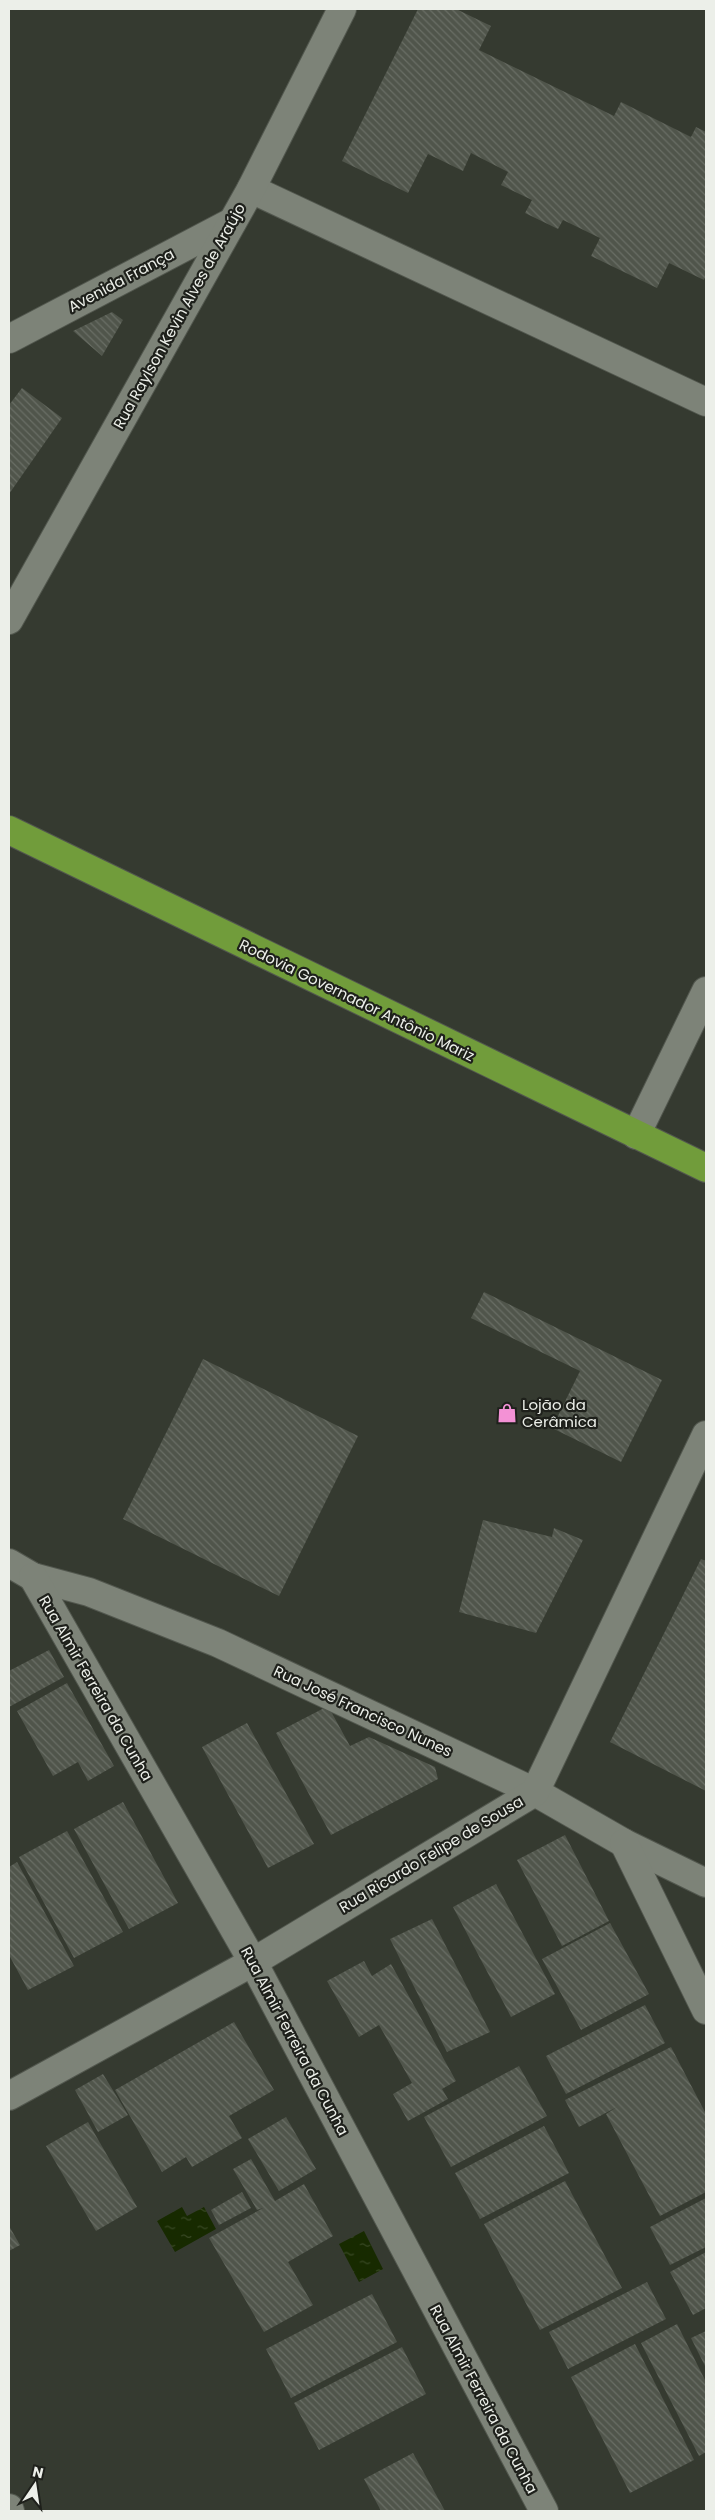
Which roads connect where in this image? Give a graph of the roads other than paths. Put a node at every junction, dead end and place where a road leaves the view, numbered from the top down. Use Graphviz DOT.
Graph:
graph roads {
  1 [pos="342,9"];
  2 [pos="250,189"];
  3 [pos="232,222"];
  4 [pos="9,339"];
  5 [pos="706,402"];
  6 [pos="9,620"];
  7 [pos="9,830"];
  8 [pos="706,992"];
  9 [pos="636,1135"];
  10 [pos="706,1168"];
  11 [pos="706,1435"];
  12 [pos="9,1564"];
  13 [pos="33,1577"];
  14 [pos="535,1792"];
  15 [pos="624,1843"];
  16 [pos="706,1883"];
  17 [pos="253,1962"];
  18 [pos="706,2010"];
  19 [pos="9,2096"];
  20 [pos="544,2511"];
  1 -- 2 [label="street, Rua Raylson Kevin Alves de Araújo"];
  2 -- 3 [label="street, Rua Raylson Kevin Alves de Araújo"];
  2 -- 5 [label="street"];
  3 -- 4 [label="street, Avenida França"];
  3 -- 6 [label="street, Rua Raylson Kevin Alves de Araújo"];
  7 -- 9 [label="highway, Rodovia Governador Antônio Mariz"];
  8 -- 9 [label="street"];
  9 -- 10 [label="highway, Rodovia Governador Antônio Mariz"];
  11 -- 14 [label="street, Rua Ricardo Felipe de Sousa"];
  12 -- 13 [label="street, Rua José Francisco Nunes"];
  13 -- 14 [label="street, Rua José Francisco Nunes"];
  13 -- 17 [label="street, Rua Almir Ferreira da Cunha"];
  14 -- 15 [label="street, Rua José Francisco Nunes"];
  14 -- 17 [label="street, Rua Ricardo Felipe de Sousa"];
  15 -- 16 [label="street, Rua José Francisco Nunes"];
  15 -- 18 [label="street"];
  17 -- 19 [label="street, Rua Ricardo Felipe de Sousa"];
  17 -- 20 [label="street, Rua Almir Ferreira da Cunha"];
}
